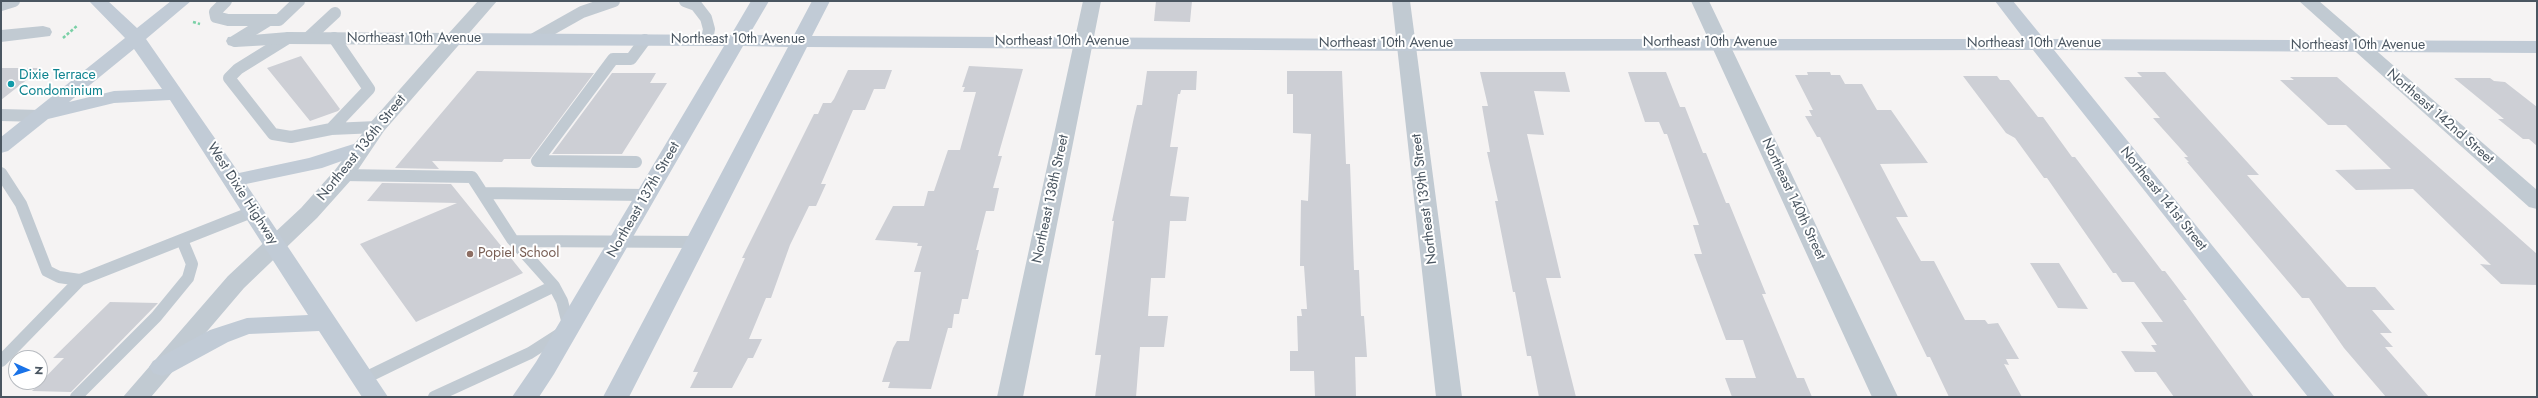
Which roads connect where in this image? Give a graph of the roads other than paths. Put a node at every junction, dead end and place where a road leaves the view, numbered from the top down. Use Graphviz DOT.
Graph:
graph roads {
  1 [pos="14,1"];
  2 [pos="98,1"];
  3 [pos="182,1"];
  4 [pos="226,1"];
  5 [pos="299,1"];
  6 [pos="488,1"];
  7 [pos="614,1"];
  8 [pos="684,1"];
  9 [pos="760,1"];
  10 [pos="821,1"];
  11 [pos="1092,1"];
  12 [pos="1401,1"];
  13 [pos="1700,1"];
  14 [pos="2004,1"];
  15 [pos="2308,1"];
  16 [pos="1,5"];
  17 [pos="335,13"];
  18 [pos="274,20"];
  19 [pos="43,32"];
  20 [pos="1,36"];
  21 [pos="136,38"];
  22 [pos="288,38"];
  23 [pos="308,38"];
  24 [pos="334,38"];
  25 [pos="453,39"];
  26 [pos="534,39"];
  27 [pos="645,40"];
  28 [pos="707,40"];
  29 [pos="736,40"];
  30 [pos="236,41"];
  31 [pos="800,41"];
  32 [pos="1083,42"];
  33 [pos="1721,43"];
  34 [pos="2039,44"];
  35 [pos="1407,45"];
  36 [pos="2359,46"];
  37 [pos="2537,47"];
  38 [pos="176,94"];
  39 [pos="1,115"];
  40 [pos="40,116"];
  41 [pos="377,127"];
  42 [pos="331,129"];
  43 [pos="1,147"];
  44 [pos="360,148"];
  45 [pos="636,162"];
  46 [pos="1,173"];
  47 [pos="343,175"];
  48 [pos="232,181"];
  49 [pos="483,193"];
  50 [pos="646,195"];
  51 [pos="2537,202"];
  52 [pos="252,212"];
  53 [pos="182,240"];
  54 [pos="514,241"];
  55 [pos="620,241"];
  56 [pos="697,242"];
  57 [pos="276,246"];
  58 [pos="80,280"];
  59 [pos="554,286"];
  60 [pos="326,322"];
  61 [pos="569,328"];
  62 [pos="1,361"];
  63 [pos="162,367"];
  64 [pos="369,388"];
  65 [pos="76,397"];
  66 [pos="136,397"];
  67 [pos="434,397"];
  68 [pos="525,397"];
  69 [pos="616,397"];
  70 [pos="1010,397"];
  71 [pos="1449,397"];
  72 [pos="1885,397"];
  73 [pos="2322,397"];
  1 -- 16 [label="lane"];
  2 -- 21 [label="street, West Dixie Highway"];
  3 -- 21 [label="street"];
  4 -- 18 [label="lane"];
  5 -- 18 [label="lane"];
  6 -- 25 [label="street, Northeast 136th Street"];
  7 -- 26 [label="lane"];
  8 -- 28 [label="lane"];
  9 -- 29 [label="street, Northeast 137th Street"];
  10 -- 31 [label="street"];
  11 -- 32 [label="street, Northeast 138th Street"];
  12 -- 35 [label="street, Northeast 139th Street"];
  13 -- 33 [label="street, Northeast 140th Street"];
  14 -- 34 [label="street, Northeast 141st Street"];
  15 -- 36 [label="street, Northeast 142nd Street"];
  17 -- 23 [label="lane"];
  18 -- 30 [label="lane"];
  19 -- 20 [label="street"];
  21 -- 38 [label="street, West Dixie Highway"];
  21 -- 40 [label="street"];
  22 -- 23 [label="street, Northeast 10th Avenue"];
  22 -- 30 [label="street, Northeast 10th Avenue"];
  22 -- 42 [label="lane"];
  23 -- 24 [label="street, Northeast 10th Avenue"];
  24 -- 25 [label="street, Northeast 10th Avenue"];
  24 -- 42 [label="lane"];
  25 -- 26 [label="street, Northeast 10th Avenue"];
  25 -- 41 [label="street, Northeast 136th Street"];
  26 -- 27 [label="street, Northeast 10th Avenue"];
  27 -- 28 [label="street, Northeast 10th Avenue"];
  27 -- 45 [label="lane"];
  28 -- 29 [label="street, Northeast 10th Avenue"];
  29 -- 31 [label="street, Northeast 10th Avenue"];
  29 -- 50 [label="street, Northeast 137th Street"];
  31 -- 32 [label="street, Northeast 10th Avenue"];
  31 -- 56 [label="street"];
  32 -- 35 [label="street, Northeast 10th Avenue"];
  32 -- 70 [label="street, Northeast 138th Street"];
  33 -- 34 [label="street, Northeast 10th Avenue"];
  33 -- 35 [label="street, Northeast 10th Avenue"];
  33 -- 72 [label="street, Northeast 140th Street"];
  34 -- 36 [label="street, Northeast 10th Avenue"];
  34 -- 73 [label="street, Northeast 141st Street"];
  35 -- 71 [label="street, Northeast 139th Street"];
  36 -- 37 [label="street, Northeast 10th Avenue"];
  36 -- 51 [label="street, Northeast 142nd Street"];
  38 -- 40 [label="street"];
  38 -- 48 [label="street, West Dixie Highway"];
  39 -- 40 [label="lane"];
  40 -- 43 [label="street"];
  41 -- 42 [label="lane"];
  41 -- 44 [label="street, Northeast 136th Street"];
  44 -- 47 [label="street, Northeast 136th Street"];
  44 -- 48 [label="street"];
  46 -- 58 [label="lane"];
  47 -- 49 [label="lane"];
  47 -- 57 [label="street, Northeast 136th Street"];
  48 -- 52 [label="street, West Dixie Highway"];
  49 -- 50 [label="lane"];
  49 -- 54 [label="lane"];
  50 -- 55 [label="street, Northeast 137th Street"];
  52 -- 53 [label="lane"];
  52 -- 57 [label="street, West Dixie Highway"];
  53 -- 58 [label="lane"];
  53 -- 65 [label="lane"];
  54 -- 55 [label="lane"];
  54 -- 59 [label="lane"];
  55 -- 56 [label="lane"];
  55 -- 61 [label="street, Northeast 137th Street"];
  56 -- 69 [label="street"];
  57 -- 60 [label="street, West Dixie Highway"];
  57 -- 63 [label="street, Northeast 136th Street"];
  58 -- 62 [label="lane"];
  59 -- 61 [label="lane"];
  59 -- 64 [label="lane"];
  60 -- 63 [label="street"];
  60 -- 64 [label="street, West Dixie Highway"];
  61 -- 67 [label="lane"];
  61 -- 68 [label="street, Northeast 137th Street"];
  63 -- 66 [label="street, Northeast 136th Street"];
}
